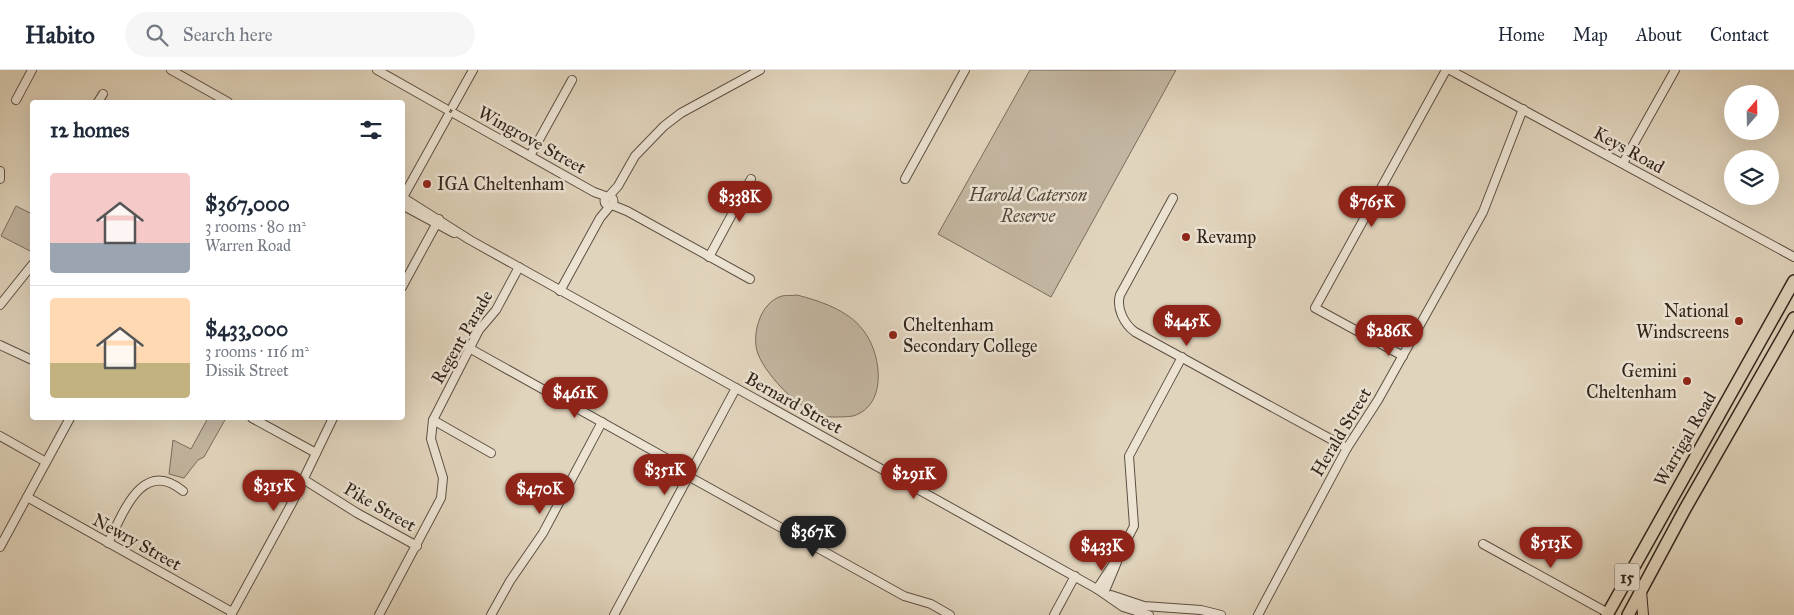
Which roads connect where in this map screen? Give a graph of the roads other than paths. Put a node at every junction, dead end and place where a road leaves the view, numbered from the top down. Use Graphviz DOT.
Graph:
graph roads {
  1 [pos="32,70"];
  2 [pos="171,70"];
  3 [pos="377,70"];
  4 [pos="473,70"];
  5 [pos="760,70"];
  6 [pos="965,70"];
  7 [pos="1448,70"];
  8 [pos="1675,70"];
  9 [pos="185,73"];
  10 [pos="572,80"];
  11 [pos="103,94"];
  12 [pos="16,100"];
  13 [pos="99,100"];
  14 [pos="225,100"];
  15 [pos="1522,109"];
  16 [pos="451,111"];
  17 [pos="530,156"];
  18 [pos="1623,164"];
  19 [pos="0,171"];
  20 [pos="0,179"];
  21 [pos="751,179"];
  22 [pos="906,179"];
  23 [pos="405,196"];
  24 [pos="1173,198"];
  25 [pos="405,201"];
  26 [pos="610,201"];
  27 [pos="437,222"];
  28 [pos="709,257"];
  29 [pos="1794,257"];
  30 [pos="30,268"];
  31 [pos="519,268"];
  32 [pos="750,279"];
  33 [pos="405,281"];
  34 [pos="1794,281"];
  35 [pos="560,291"];
  36 [pos="0,305"];
  37 [pos="1794,318"];
  38 [pos="0,345"];
  39 [pos="469,348"];
  40 [pos="1403,356"];
  41 [pos="1182,357"];
  42 [pos="30,359"];
  43 [pos="736,388"];
  44 [pos="69,420"];
  45 [pos="256,420"];
  46 [pos="332,420"];
  47 [pos="433,420"];
  48 [pos="602,422"];
  49 [pos="0,436"];
  50 [pos="1347,448"];
  51 [pos="316,453"];
  52 [pos="491,453"];
  53 [pos="46,462"];
  54 [pos="689,474"];
  55 [pos="303,479"];
  56 [pos="183,491"];
  57 [pos="27,497"];
  58 [pos="108,543"];
  59 [pos="1483,544"];
  60 [pos="417,546"];
  61 [pos="0,547"];
  62 [pos="1074,576"];
  63 [pos="1100,591"];
  64 [pos="1640,591"];
  65 [pos="1261,606"];
  66 [pos="231,614"];
  67 [pos="1611,614"];
  68 [pos="379,615"];
  69 [pos="491,615"];
  70 [pos="614,615"];
  71 [pos="950,615"];
  72 [pos="1054,615"];
  73 [pos="1149,615"];
  74 [pos="1221,615"];
  75 [pos="1253,615"];
  76 [pos="1258,615"];
  77 [pos="1628,615"];
  78 [pos="1643,615"];
  1 -- 12 [label="street"];
  2 -- 9 [label="street"];
  3 -- 16 [label="street, Wingrove Street"];
  4 -- 16 [label="street"];
  5 -- 26 [label="street"];
  6 -- 22 [label="street"];
  7 -- 15 [label="street, Keys Road"];
  7 -- 40 [label="street"];
  8 -- 18 [label="street"];
  9 -- 14 [label="street"];
  10 -- 17 [label="street"];
  11 -- 13 [label="street"];
  15 -- 18 [label="street, Keys Road"];
  15 -- 40 [label="street, Herald Street"];
  16 -- 17 [label="street, Wingrove Street"];
  16 -- 23 [label="street"];
  17 -- 26 [label="street, Wingrove Street"];
  18 -- 29 [label="street, Keys Road"];
  19 -- 20 [label="street"];
  21 -- 28 [label="street"];
  24 -- 41 [label="street"];
  25 -- 27 [label="street, Bernard Street"];
  26 -- 28 [label="street, Wingrove Street"];
  26 -- 35 [label="street"];
  27 -- 31 [label="street, Bernard Street"];
  27 -- 33 [label="street"];
  28 -- 32 [label="street, Wingrove Street"];
  30 -- 36 [label="street"];
  31 -- 35 [label="street, Bernard Street"];
  31 -- 39 [label="street, Regent Parade"];
  34 -- 67 [label="highway, Warrigal Road / 15"];
  35 -- 43 [label="street, Bernard Street"];
  37 -- 64 [label="highway, Warrigal Road / 15"];
  38 -- 42 [label="street"];
  39 -- 47 [label="street, Regent Parade"];
  39 -- 48 [label="street"];
  40 -- 50 [label="street, Herald Street"];
  41 -- 50 [label="street"];
  41 -- 63 [label="street"];
  43 -- 54 [label="street"];
  43 -- 62 [label="street, Bernard Street"];
  44 -- 53 [label="street"];
  45 -- 51 [label="street"];
  46 -- 51 [label="street"];
  47 -- 52 [label="street"];
  47 -- 60 [label="street, Regent Parade"];
  48 -- 54 [label="street"];
  48 -- 69 [label="street"];
  49 -- 53 [label="street"];
  50 -- 65 [label="street, Herald Street"];
  51 -- 55 [label="street"];
  53 -- 57 [label="street"];
  54 -- 70 [label="street"];
  54 -- 71 [label="street"];
  55 -- 60 [label="street, Pike Street"];
  55 -- 66 [label="street"];
  56 -- 58 [label="street"];
  57 -- 58 [label="street, Newry Street"];
  57 -- 61 [label="street"];
  58 -- 66 [label="street, Newry Street"];
  59 -- 67 [label="street"];
  60 -- 68 [label="street, Regent Parade"];
  62 -- 63 [label="street, Bernard Street"];
  62 -- 72 [label="street"];
  63 -- 73 [label="street, Bernard Street"];
  63 -- 74 [label="street, Bernard Street"];
  64 -- 77 [label="highway, Warrigal Road / 15"];
  64 -- 78 [label="main road"];
  65 -- 75 [label="street, Herald Street"];
  65 -- 76 [label="street, Herald Street"];
}
